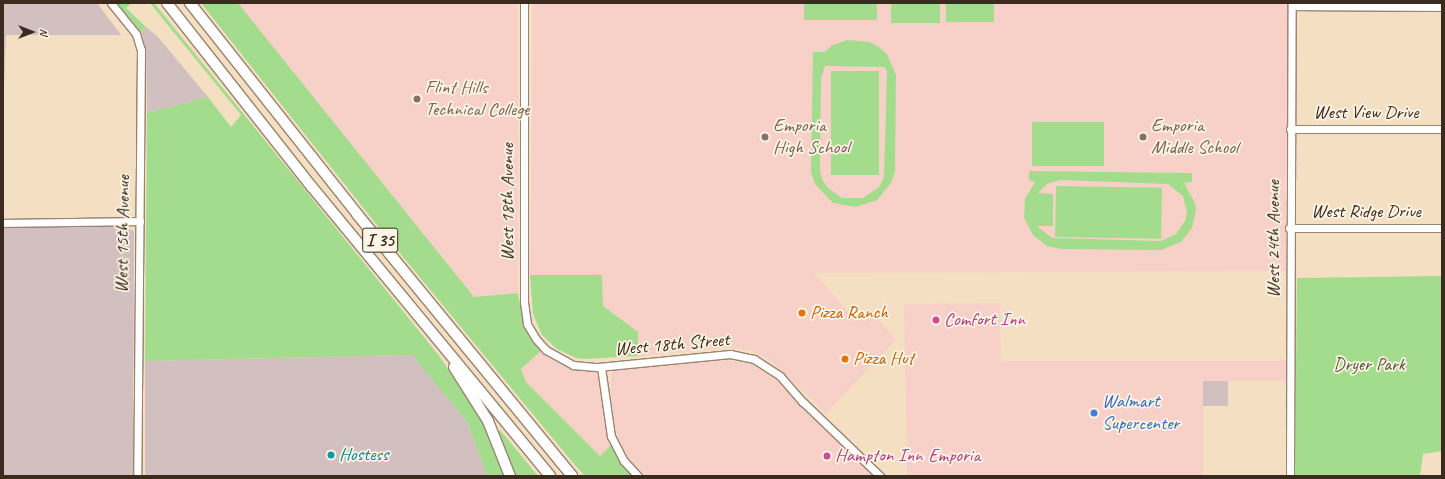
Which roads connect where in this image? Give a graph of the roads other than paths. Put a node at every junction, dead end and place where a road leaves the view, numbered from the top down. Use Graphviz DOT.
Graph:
graph roads {
  1 [pos="111,3"];
  2 [pos="190,3"];
  3 [pos="524,3"];
  4 [pos="167,4"];
  5 [pos="1292,4"];
  6 [pos="1442,7"];
  7 [pos="1290,129"];
  8 [pos="1442,129"];
  9 [pos="140,221"];
  10 [pos="3,223"];
  11 [pos="1289,228"];
  12 [pos="1442,228"];
  13 [pos="525,305"];
  14 [pos="431,330"];
  15 [pos="601,367"];
  16 [pos="558,459"];
  17 [pos="137,476"];
  18 [pos="510,476"];
  19 [pos="550,476"];
  20 [pos="572,476"];
  21 [pos="578,476"];
  22 [pos="638,476"];
  23 [pos="880,476"];
  24 [pos="1290,476"];
  1 -- 9 [label="street, West 15th Avenue"];
  2 -- 16 [label="highway, I 35"];
  3 -- 13 [label="street, West 18th Avenue"];
  4 -- 14 [label="highway, I 35"];
  5 -- 6 [label="street"];
  5 -- 7 [label="street, West 24th Avenue"];
  7 -- 8 [label="street, West View Drive"];
  7 -- 11 [label="street, West 24th Avenue"];
  9 -- 10 [label="street"];
  9 -- 17 [label="street, West 15th Avenue"];
  11 -- 12 [label="street, West Ridge Drive"];
  11 -- 24 [label="street, West 24th Avenue"];
  13 -- 15 [label="street, West 18th Street"];
  14 -- 18 [label="highway"];
  14 -- 19 [label="highway, I 35"];
  15 -- 22 [label="street"];
  15 -- 23 [label="street, West 18th Street"];
  16 -- 20 [label="highway, I 35"];
  16 -- 21 [label="highway"];
}
